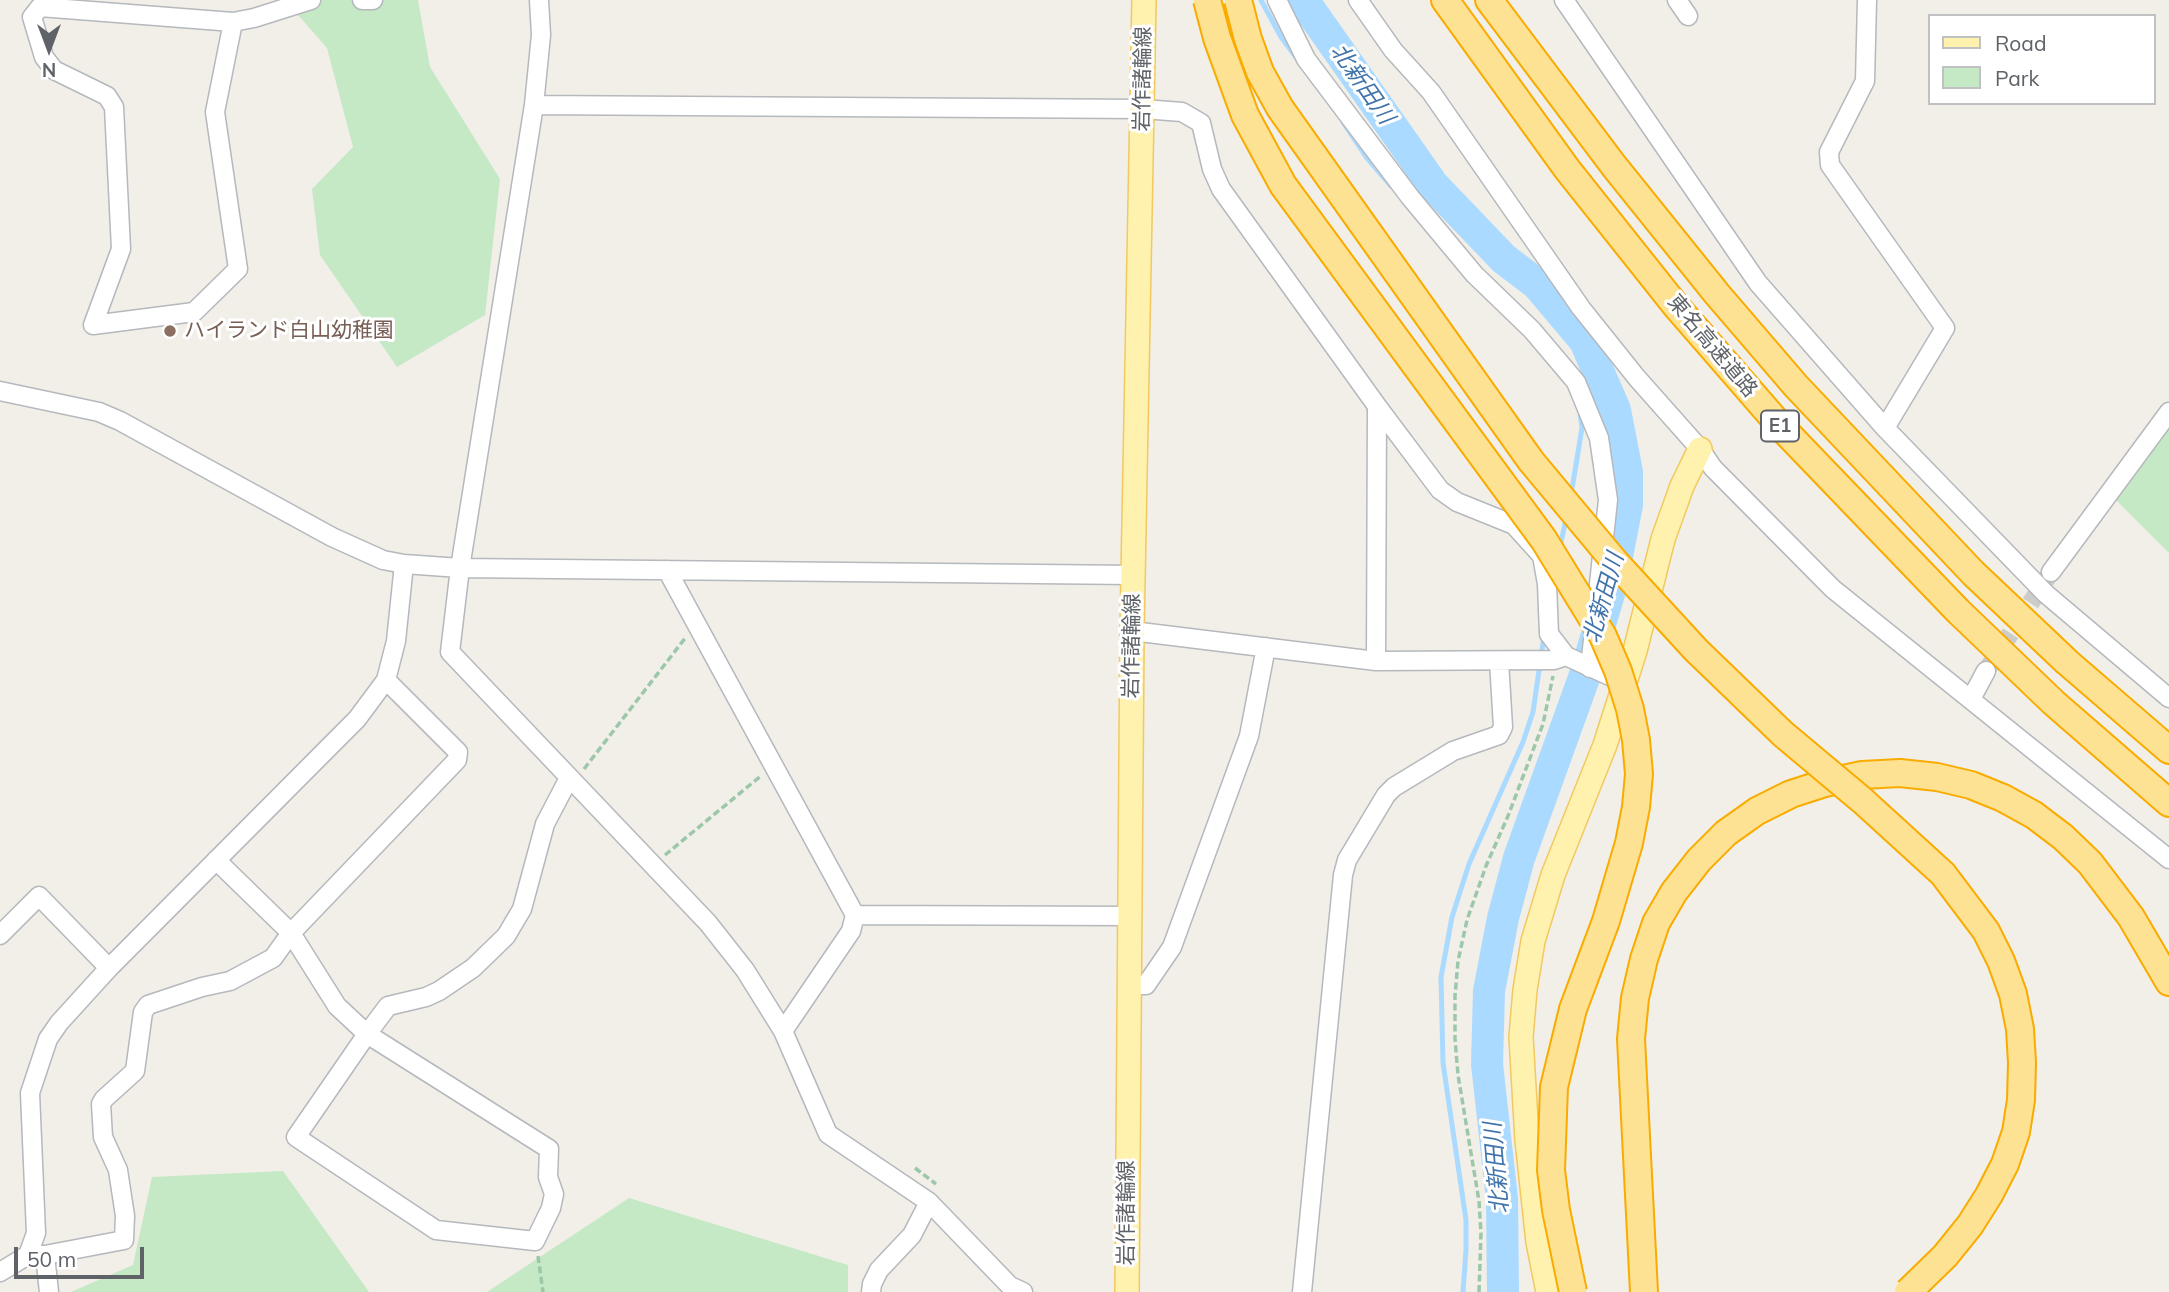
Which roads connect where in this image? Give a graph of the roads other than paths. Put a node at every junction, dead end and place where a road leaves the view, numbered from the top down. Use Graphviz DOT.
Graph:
graph roads {
  1 [pos="311,0"];
  2 [pos="362,0"];
  3 [pos="373,0"];
  4 [pos="539,0"];
  5 [pos="1144,0"];
  6 [pos="1207,0"];
  7 [pos="1238,0"];
  8 [pos="1277,0"];
  9 [pos="1358,0"];
  10 [pos="1446,0"];
  11 [pos="1489,0"];
  12 [pos="1677,0"];
  13 [pos="1867,0"];
  14 [pos="1573,3"];
  15 [pos="1688,16"];
  16 [pos="233,22"];
  17 [pos="534,105"];
  18 [pos="1143,109"];
  19 [pos="0,391"];
  20 [pos="1377,406"];
  21 [pos="2169,412"];
  22 [pos="1885,428"];
  23 [pos="1700,449"];
  24 [pos="404,564"];
  25 [pos="460,568"];
  26 [pos="667,570"];
  27 [pos="2051,572"];
  28 [pos="1134,575"];
  29 [pos="1132,631"];
  30 [pos="1266,648"];
  31 [pos="1562,658"];
  32 [pos="1376,661"];
  33 [pos="1499,661"];
  34 [pos="1590,668"];
  35 [pos="1986,671"];
  36 [pos="386,680"];
  37 [pos="1625,683"];
  38 [pos="2169,698"];
  39 [pos="1971,699"];
  40 [pos="2169,750"];
  41 [pos="571,780"];
  42 [pos="2169,803"];
  43 [pos="2169,859"];
  44 [pos="216,860"];
  45 [pos="855,915"];
  46 [pos="1130,916"];
  47 [pos="291,933"];
  48 [pos="0,935"];
  49 [pos="109,968"];
  50 [pos="2169,982"];
  51 [pos="1128,985"];
  52 [pos="783,1031"];
  53 [pos="368,1034"];
  54 [pos="929,1202"];
  55 [pos="36,1255"];
  56 [pos="0,1272"];
  57 [pos="49,1292"];
  58 [pos="871,1292"];
  59 [pos="1023,1292"];
  60 [pos="1127,1292"];
  61 [pos="1302,1292"];
  62 [pos="1548,1292"];
  63 [pos="1573,1292"];
  64 [pos="1644,1292"];
  65 [pos="1908,1292"];
  1 -- 16 [label="street"];
  2 -- 3 [label="street"];
  4 -- 17 [label="street"];
  5 -- 18 [label="main road, 岩作諸輪線"];
  6 -- 63 [label="highway, bridge"];
  7 -- 65 [label="highway, bridge"];
  8 -- 34 [label="street"];
  9 -- 23 [label="street"];
  10 -- 42 [label="highway, 東名高速道路 / E1"];
  11 -- 40 [label="highway, 東名高速道路 / E1"];
  12 -- 15 [label="street"];
  13 -- 22 [label="street"];
  14 -- 22 [label="street"];
  16 -- 16 [label="street"];
  17 -- 18 [label="street"];
  17 -- 25 [label="street"];
  18 -- 20 [label="street"];
  18 -- 28 [label="main road, 岩作諸輪線"];
  19 -- 24 [label="street"];
  20 -- 31 [label="street"];
  20 -- 32 [label="street"];
  21 -- 27 [label="street"];
  22 -- 38 [label="street"];
  23 -- 37 [label="main road"];
  23 -- 39 [label="street"];
  24 -- 25 [label="street"];
  24 -- 36 [label="street"];
  25 -- 26 [label="street"];
  25 -- 41 [label="street"];
  26 -- 28 [label="street"];
  26 -- 45 [label="street"];
  28 -- 29 [label="main road, 岩作諸輪線"];
  29 -- 30 [label="street"];
  29 -- 46 [label="main road, 岩作諸輪線"];
  30 -- 32 [label="street"];
  30 -- 51 [label="street"];
  31 -- 33 [label="street"];
  31 -- 34 [label="street"];
  32 -- 33 [label="street"];
  33 -- 61 [label="street"];
  34 -- 37 [label="street"];
  35 -- 39 [label="street"];
  36 -- 44 [label="street"];
  36 -- 47 [label="street"];
  37 -- 62 [label="main road"];
  39 -- 43 [label="street"];
  41 -- 52 [label="street"];
  41 -- 53 [label="street"];
  44 -- 47 [label="street"];
  44 -- 49 [label="street"];
  45 -- 46 [label="street"];
  45 -- 52 [label="street"];
  46 -- 51 [label="main road, 岩作諸輪線"];
  47 -- 53 [label="street"];
  47 -- 55 [label="street"];
  48 -- 49 [label="street"];
  49 -- 55 [label="street"];
  50 -- 64 [label="highway"];
  51 -- 60 [label="main road, 岩作諸輪線"];
  52 -- 54 [label="street"];
  53 -- 53 [label="street"];
  54 -- 58 [label="street"];
  54 -- 59 [label="street"];
  55 -- 56 [label="street"];
  55 -- 57 [label="street"];
}
